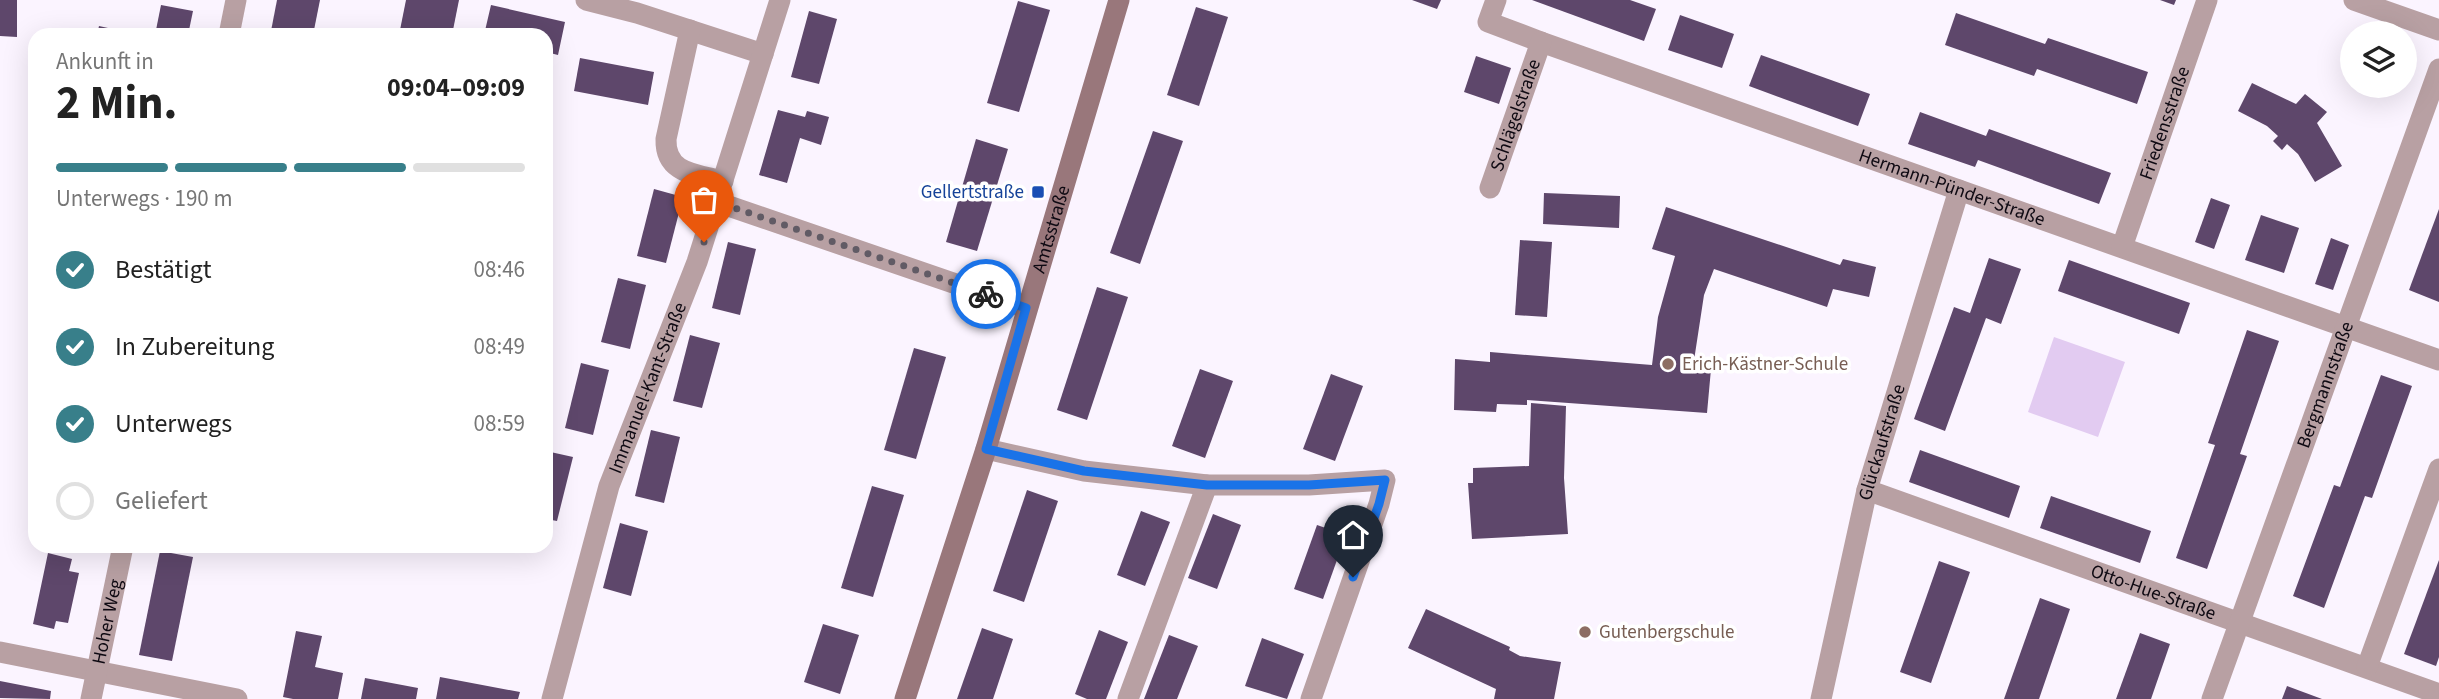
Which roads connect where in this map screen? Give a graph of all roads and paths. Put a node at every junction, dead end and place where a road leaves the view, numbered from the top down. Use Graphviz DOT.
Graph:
graph roads {
  1 [pos="236,0"];
  2 [pos="586,0"];
  3 [pos="780,0"];
  4 [pos="1119,0"];
  5 [pos="1496,0"];
  6 [pos="2207,0"];
  7 [pos="2354,0"];
  8 [pos="230,28"];
  9 [pos="690,30"];
  10 [pos="2439,30"];
  11 [pos="1541,42"];
  12 [pos="763,54"];
  13 [pos="2439,69"];
  14 [pos="723,181"];
  15 [pos="1490,188"];
  16 [pos="1959,190"];
  17 [pos="717,202"];
  18 [pos="2122,247"];
  19 [pos="1026,308"];
  20 [pos="2345,328"];
  21 [pos="2439,360"];
  22 [pos="986,449"];
  23 [pos="2439,469"];
  24 [pos="1207,485"];
  25 [pos="1867,490"];
  26 [pos="122,553"];
  27 [pos="2240,624"];
  28 [pos="0,652"];
  29 [pos="2367,667"];
  30 [pos="97,671"];
  31 [pos="2439,694"];
  32 [pos="91,699"];
  33 [pos="237,699"];
  34 [pos="552,699"];
  35 [pos="905,699"];
  36 [pos="1128,699"];
  37 [pos="1311,699"];
  38 [pos="1821,699"];
  39 [pos="2212,699"];
  1 -- 8 [label="street"];
  2 -- 9 [label="street"];
  3 -- 12 [label="street, Immanuel-Kant-Straße"];
  4 -- 19 [label="street, Amtsstraße"];
  5 -- 11 [label="street, Hermann-Pünder-Straße"];
  6 -- 18 [label="street, Friedensstraße"];
  7 -- 10 [label="street"];
  9 -- 12 [label="street"];
  9 -- 14 [label="street"];
  11 -- 15 [label="street, Schlägelstraße"];
  11 -- 16 [label="street, Hermann-Pünder-Straße"];
  12 -- 14 [label="street, Immanuel-Kant-Straße"];
  13 -- 20 [label="street, Bergmannstraße"];
  14 -- 17 [label="street, Immanuel-Kant-Straße"];
  16 -- 18 [label="street, Hermann-Pünder-Straße"];
  16 -- 25 [label="street, Glückaufstraße"];
  17 -- 19 [label="street"];
  17 -- 34 [label="street, Immanuel-Kant-Straße"];
  18 -- 20 [label="street, Hermann-Pünder-Straße"];
  19 -- 22 [label="street, Amtsstraße"];
  20 -- 21 [label="street, Hermann-Pünder-Straße"];
  20 -- 27 [label="street, Bergmannstraße"];
  22 -- 24 [label="street"];
  22 -- 35 [label="street, Amtsstraße"];
  23 -- 29 [label="street"];
  24 -- 36 [label="street"];
  24 -- 37 [label="street"];
  25 -- 27 [label="street, Otto-Hue-Straße"];
  25 -- 38 [label="street, Glückaufstraße"];
  26 -- 30 [label="street, Hoher Weg"];
  27 -- 29 [label="street, Otto-Hue-Straße"];
  27 -- 39 [label="street, Bergmannstraße"];
  28 -- 30 [label="street"];
  29 -- 31 [label="street, Otto-Hue-Straße"];
  30 -- 32 [label="street, Hoher Weg"];
  30 -- 33 [label="street"];
}
